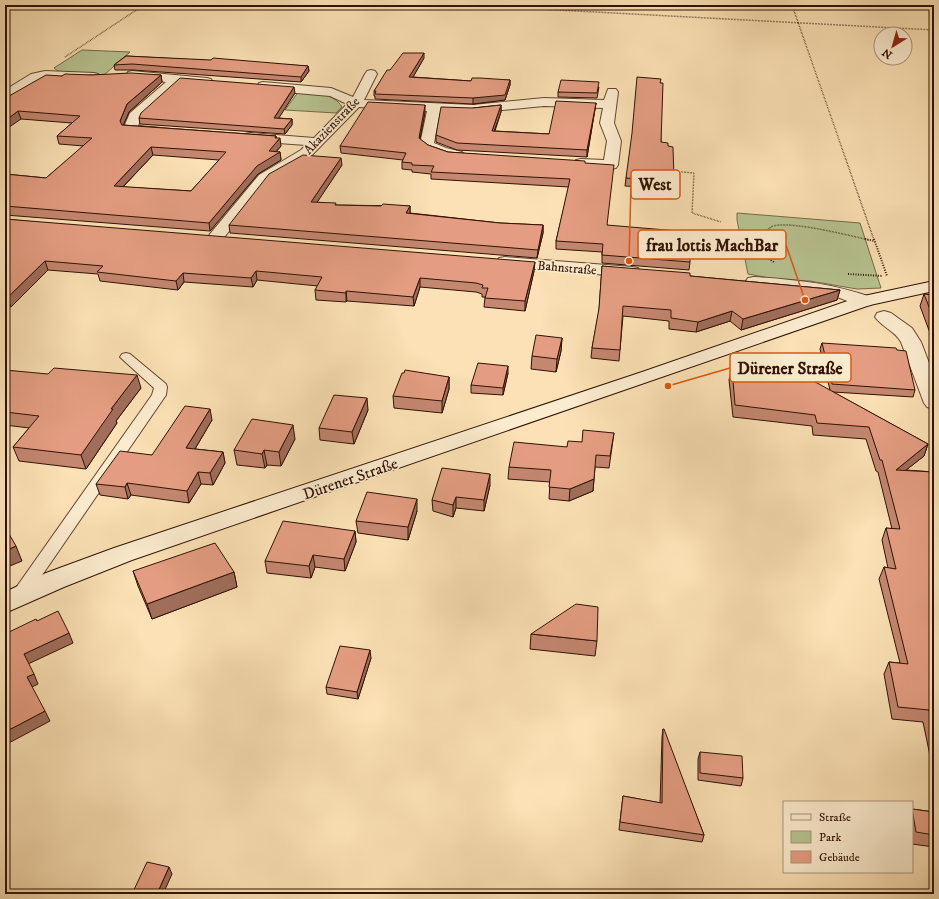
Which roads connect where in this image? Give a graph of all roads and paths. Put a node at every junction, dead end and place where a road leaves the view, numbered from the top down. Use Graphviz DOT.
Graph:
graph roads {
  1 [pos="144,5"];
  2 [pos="463,5"];
  3 [pos="792,5"];
  4 [pos="798,23"];
  5 [pos="934,30"];
  6 [pos="371,74"];
  7 [pos="121,75"];
  8 [pos="106,76"];
  9 [pos="34,77"];
  10 [pos="175,80"];
  11 [pos="222,83"];
  12 [pos="253,85"];
  13 [pos="5,95"];
  14 [pos="356,103"];
  15 [pos="434,108"];
  16 [pos="169,132"];
  17 [pos="239,136"];
  18 [pos="317,142"];
  19 [pos="472,156"];
  20 [pos="565,162"];
  21 [pos="671,171"];
  22 [pos="721,222"];
  23 [pos="216,237"];
  24 [pos="875,241"];
  25 [pos="723,242"];
  26 [pos="767,242"];
  27 [pos="492,260"];
  28 [pos="779,266"];
  29 [pos="649,274"];
  30 [pos="887,276"];
  31 [pos="739,281"];
  32 [pos="934,286"];
  33 [pos="865,301"];
  34 [pos="884,317"];
  35 [pos="126,357"];
  36 [pos="934,404"];
  37 [pos="12,600"];
  1 -- 9 [label="path"];
  2 -- 4 [label="path"];
  3 -- 4 [label="path"];
  4 -- 5 [label="path"];
  4 -- 24 [label="path"];
  6 -- 14 [label="street, Akazienstraße"];
  7 -- 10 [label="street"];
  8 -- 9 [label="street"];
  9 -- 13 [label="street"];
  10 -- 11 [label="street"];
  10 -- 16 [label="street"];
  12 -- 14 [label="street"];
  14 -- 15 [label="street"];
  14 -- 18 [label="street, Akazienstraße"];
  15 -- 19 [label="street"];
  15 -- 20 [label="street"];
  17 -- 18 [label="street"];
  18 -- 23 [label="street, Akazienstraße"];
  21 -- 22 [label="path"];
  24 -- 26 [label="path"];
  24 -- 30 [label="path"];
  25 -- 26 [label="path"];
  26 -- 28 [label="path"];
  27 -- 29 [label="street, Bahnstraße"];
  31 -- 33 [label="street"];
  32 -- 33 [label="street, Dürener Straße"];
  33 -- 37 [label="street, Dürener Straße"];
  34 -- 36 [label="street"];
  35 -- 37 [label="lane, Dürener Straße"];
}
